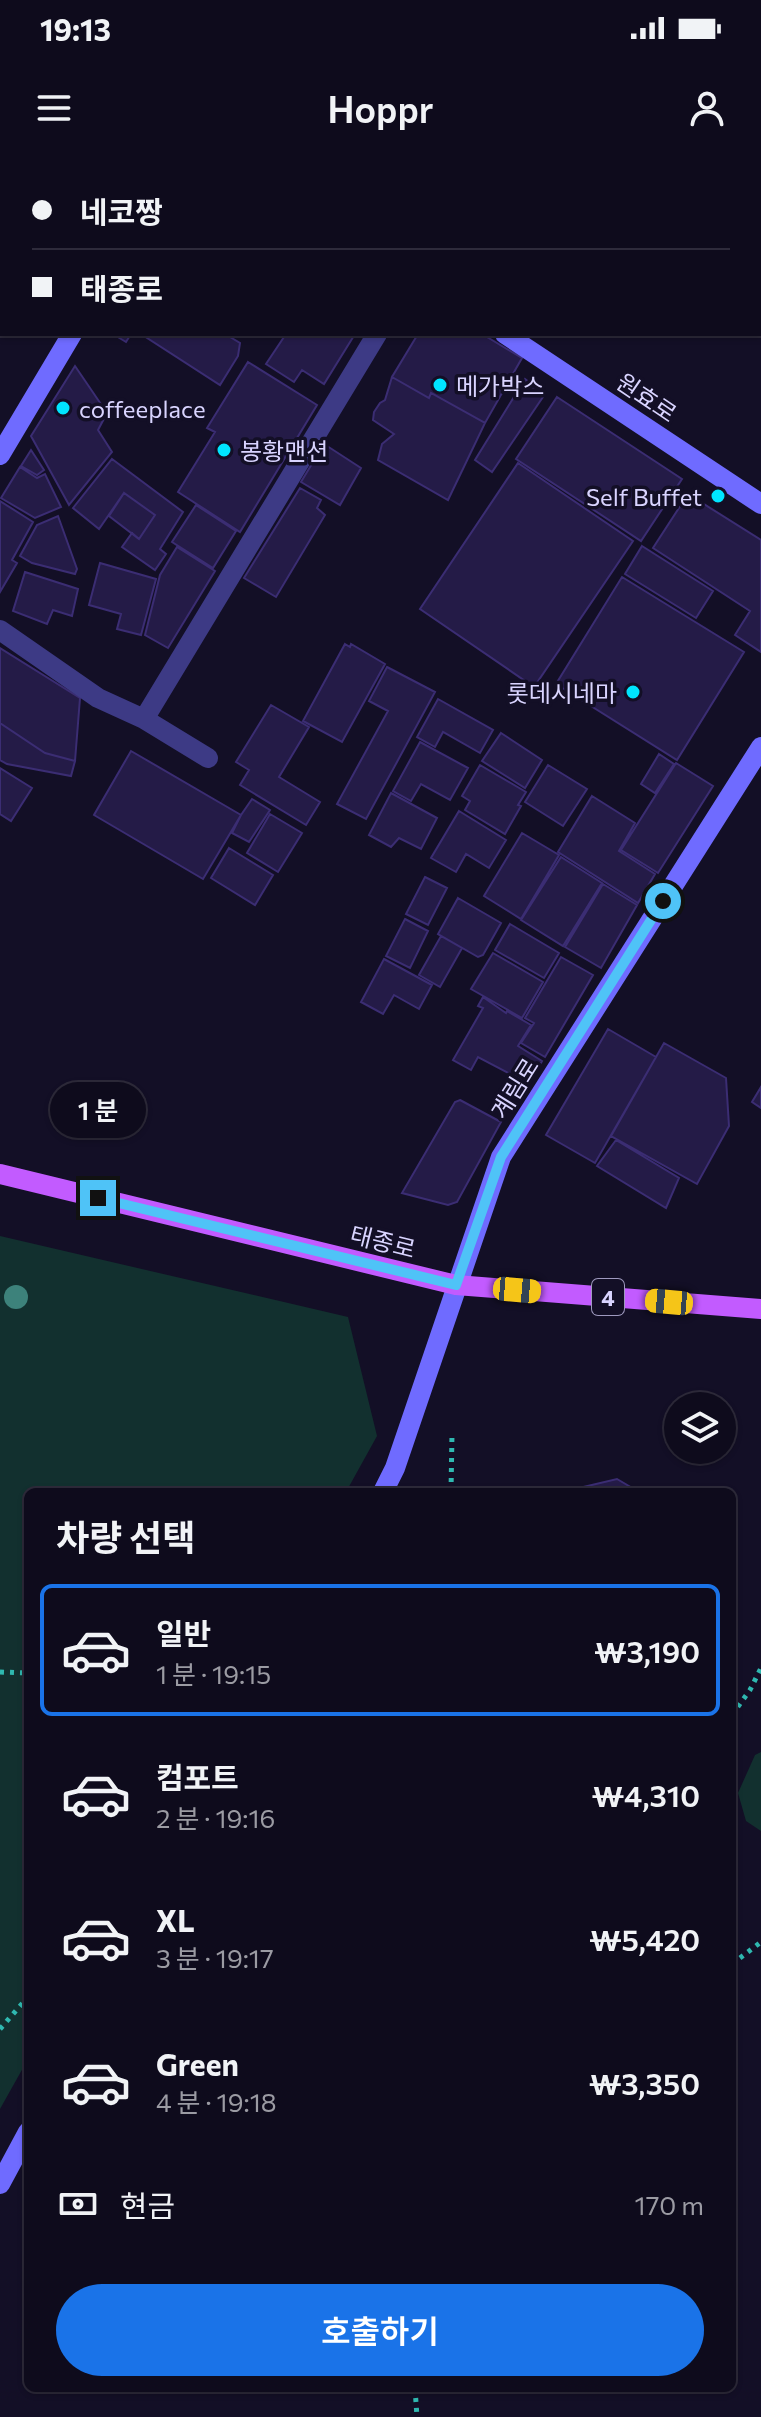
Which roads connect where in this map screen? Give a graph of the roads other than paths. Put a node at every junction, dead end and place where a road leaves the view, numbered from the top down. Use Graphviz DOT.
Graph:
graph roads {
  1 [pos="71,336"];
  2 [pos="376,336"];
  3 [pos="508,336"];
  4 [pos="0,455"];
  5 [pos="761,504"];
  6 [pos="0,630"];
  7 [pos="144,719"];
  8 [pos="761,747"];
  9 [pos="208,758"];
  10 [pos="0,1174"];
  11 [pos="456,1285"];
  12 [pos="761,1309"];
  13 [pos="385,1488"];
  14 [pos="24,2139"];
  15 [pos="0,2184"];
  1 -- 4 [label="street"];
  2 -- 7 [label="street"];
  3 -- 5 [label="street, 원효로"];
  6 -- 7 [label="street"];
  7 -- 9 [label="street"];
  8 -- 11 [label="street, 계림로"];
  10 -- 11 [label="main road, 태종로 / 4"];
  11 -- 12 [label="main road, 태종로 / 4"];
  11 -- 13 [label="street, 계림로"];
  14 -- 15 [label="street"];
}
